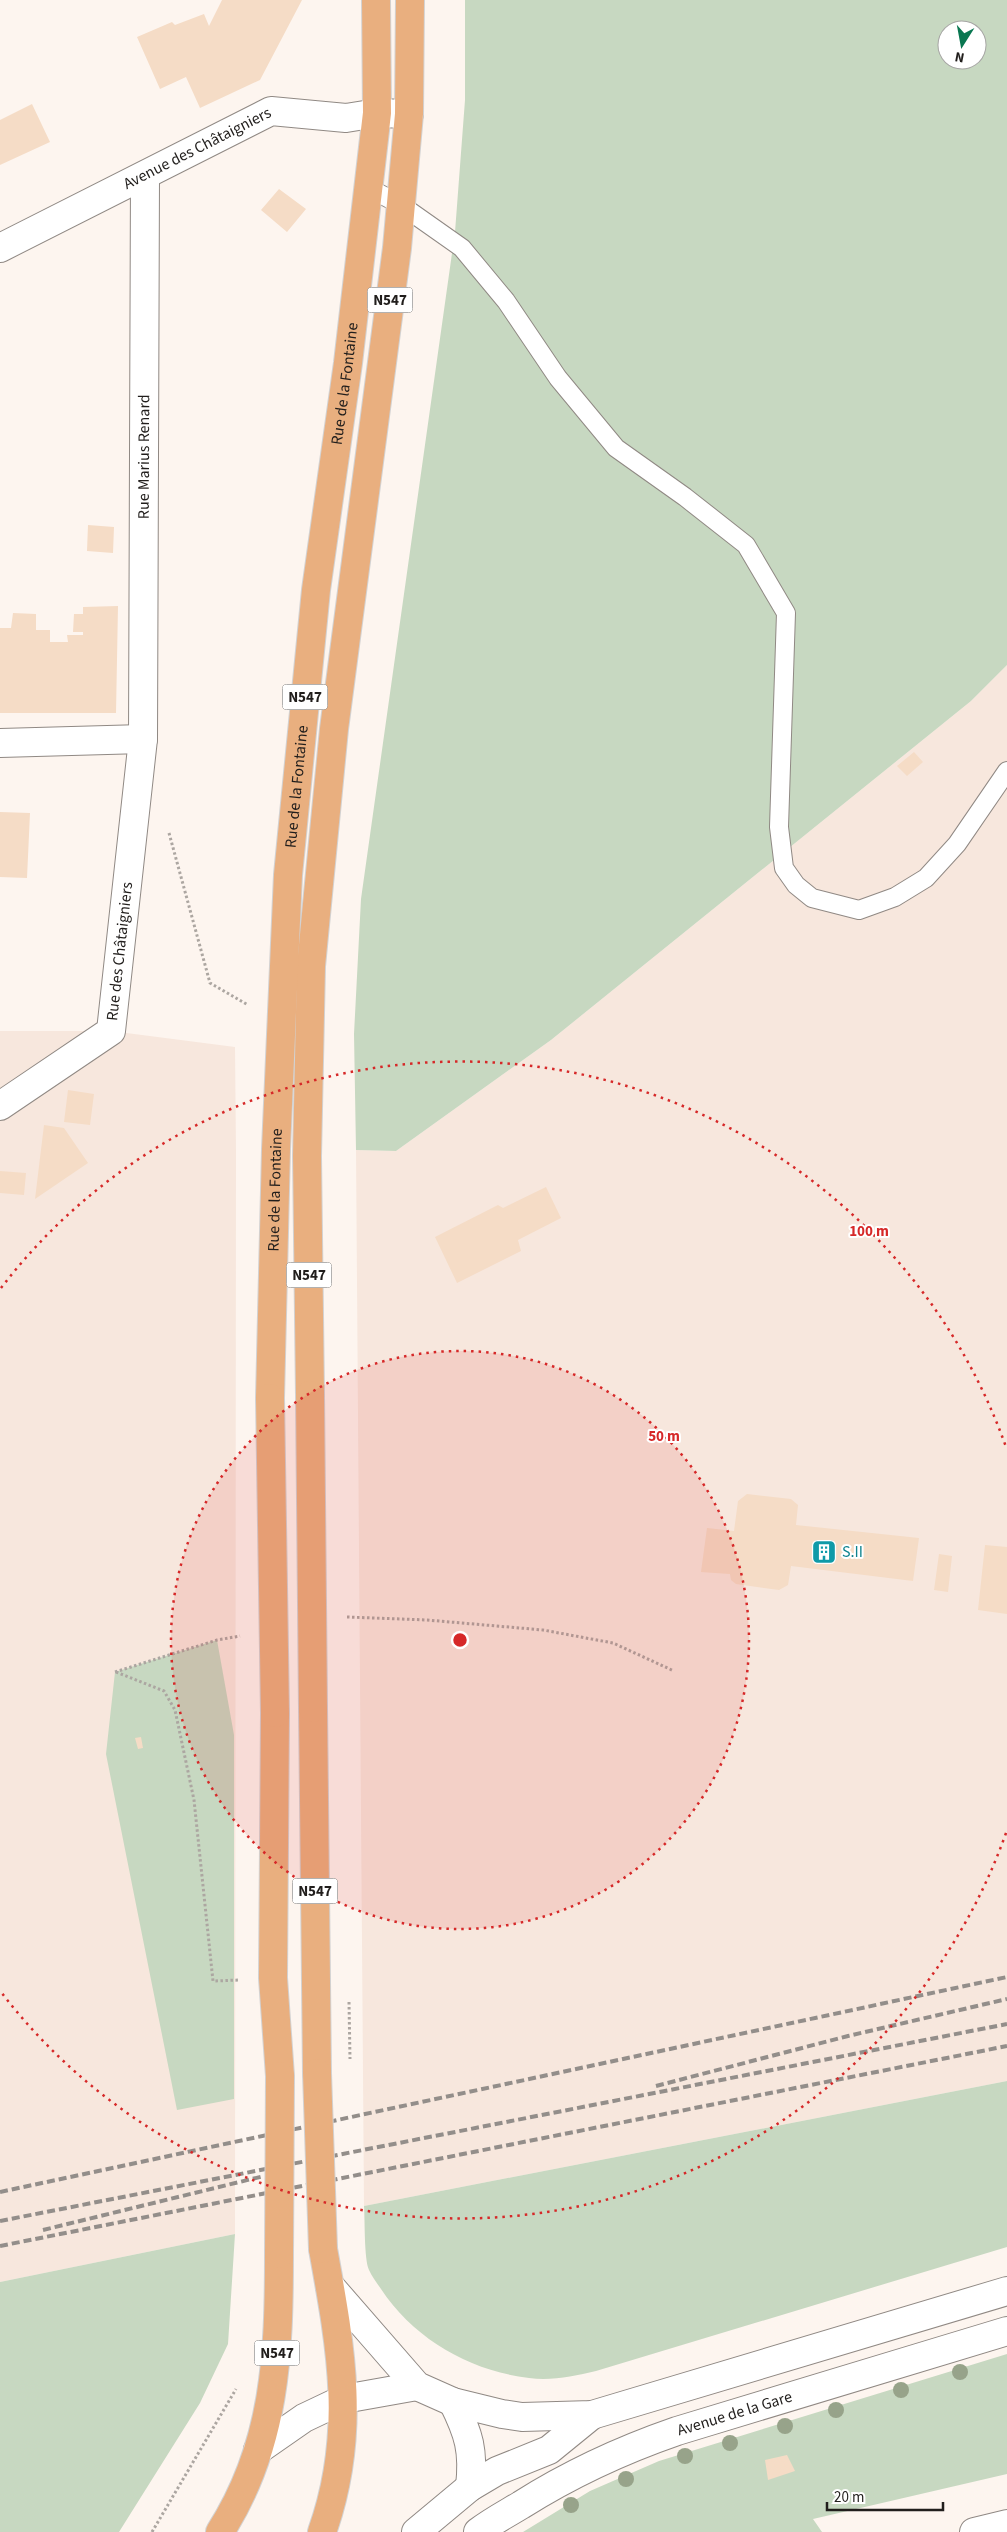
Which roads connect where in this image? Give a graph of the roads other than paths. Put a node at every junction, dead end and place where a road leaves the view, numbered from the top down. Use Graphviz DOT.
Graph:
graph roads {
  1 [pos="376,0"];
  2 [pos="410,0"];
  3 [pos="377,113"];
  4 [pos="409,114"];
  5 [pos="145,176"];
  6 [pos="369,188"];
  7 [pos="401,205"];
  8 [pos="0,248"];
  9 [pos="143,739"];
  10 [pos="0,743"];
  11 [pos="1007,771"];
  12 [pos="0,1106"];
  13 [pos="330,2286"];
  14 [pos="1007,2290"];
  15 [pos="1007,2332"];
  16 [pos="417,2386"];
  17 [pos="344,2399"];
  18 [pos="453,2402"];
  19 [pos="592,2416"];
  20 [pos="258,2450"];
  21 [pos="470,2487"];
  22 [pos="1007,2524"];
  23 [pos="220,2532"];
  24 [pos="322,2532"];
  25 [pos="416,2532"];
  26 [pos="478,2532"];
  27 [pos="974,2532"];
  1 -- 3 [label="main road, Rue de la Fontaine / N547"];
  2 -- 4 [label="main road, N547"];
  3 -- 4 [label="street, Avenue des Châtaigniers"];
  3 -- 5 [label="street, Avenue des Châtaigniers"];
  3 -- 6 [label="main road, Rue de la Fontaine / N547"];
  4 -- 7 [label="main road, N547"];
  5 -- 8 [label="street, Avenue des Châtaigniers"];
  5 -- 9 [label="street, Rue Marius Renard"];
  6 -- 7 [label="lane"];
  6 -- 20 [label="main road, Rue de la Fontaine / N547, bridge"];
  7 -- 11 [label="lane"];
  7 -- 13 [label="main road, N547, bridge"];
  9 -- 10 [label="street"];
  9 -- 12 [label="street, Rue des Châtaigniers"];
  13 -- 16 [label="street"];
  13 -- 17 [label="main road, N547"];
  14 -- 19 [label="street"];
  15 -- 26 [label="street, Avenue de la Gare"];
  16 -- 17 [label="street"];
  16 -- 18 [label="street"];
  17 -- 20 [label="street"];
  17 -- 24 [label="main road, N547"];
  18 -- 19 [label="street"];
  18 -- 21 [label="street"];
  19 -- 21 [label="street"];
  20 -- 23 [label="main road, N547"];
  21 -- 25 [label="street"];
  22 -- 27 [label="street"];
}
